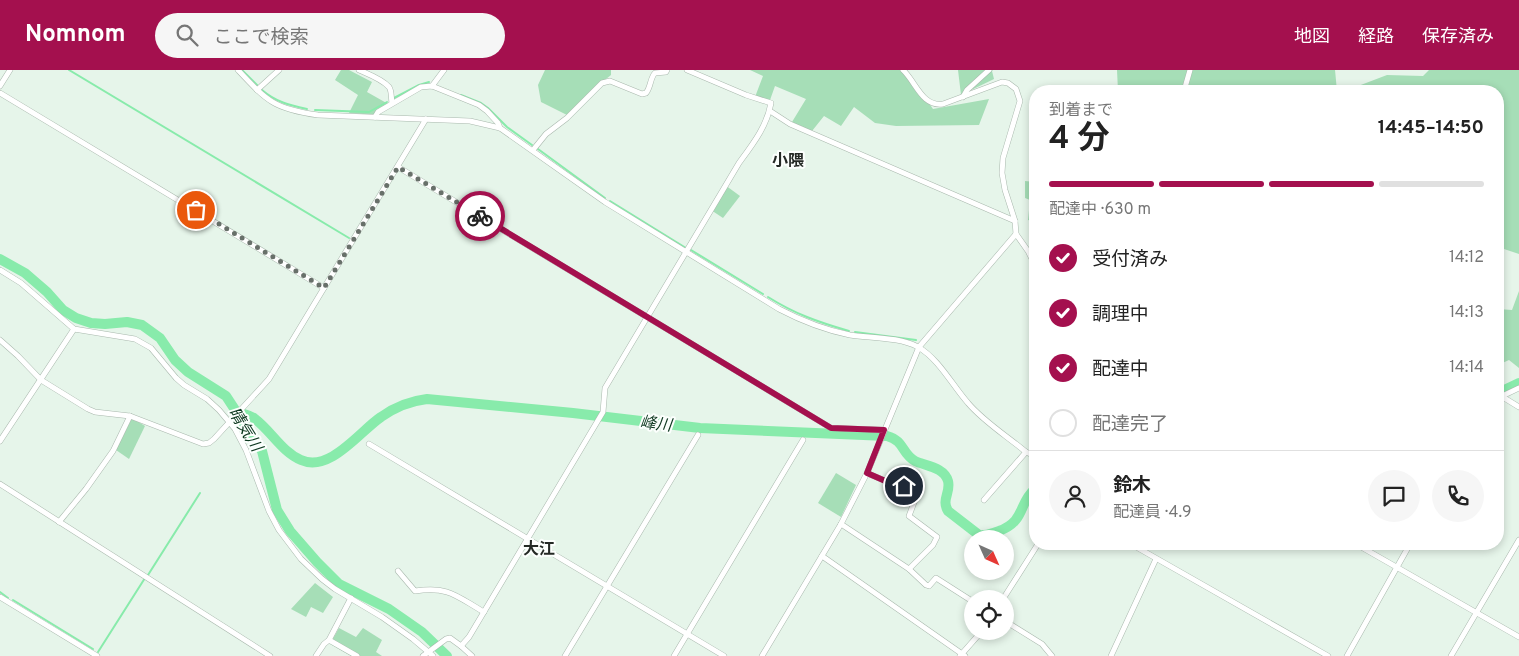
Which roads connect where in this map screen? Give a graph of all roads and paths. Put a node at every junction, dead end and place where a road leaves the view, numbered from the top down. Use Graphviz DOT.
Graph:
graph roads {
  1 [pos="10,70"];
  2 [pos="238,70"];
  3 [pos="279,70"];
  4 [pos="359,70"];
  5 [pos="444,70"];
  6 [pos="667,70"];
  7 [pos="687,70"];
  8 [pos="903,70"];
  9 [pos="989,70"];
  10 [pos="1190,70"];
  11 [pos="1186,85"];
  12 [pos="0,86"];
  13 [pos="432,86"];
  14 [pos="257,90"];
  15 [pos="0,93"];
  16 [pos="963,97"];
  17 [pos="392,103"];
  18 [pos="770,111"];
  19 [pos="375,117"];
  20 [pos="426,119"];
  21 [pos="500,128"];
  22 [pos="533,150"];
  23 [pos="398,167"];
  24 [pos="1015,221"];
  25 [pos="1016,234"];
  26 [pos="686,252"];
  27 [pos="1029,253"];
  28 [pos="0,270"];
  29 [pos="324,288"];
  30 [pos="648,318"];
  31 [pos="74,329"];
  32 [pos="0,340"];
  33 [pos="919,347"];
  34 [pos="41,380"];
  35 [pos="1519,388"];
  36 [pos="1504,395"];
  37 [pos="1504,400"];
  38 [pos="1519,408"];
  39 [pos="130,416"];
  40 [pos="230,421"];
  41 [pos="884,430"];
  42 [pos="698,435"];
  43 [pos="803,440"];
  44 [pos="0,441"];
  45 [pos="369,444"];
  46 [pos="1026,452"];
  47 [pos="1029,453"];
  48 [pos="867,473"];
  49 [pos="0,484"];
  50 [pos="984,500"];
  51 [pos="59,522"];
  52 [pos="841,524"];
  53 [pos="528,538"];
  54 [pos="1519,540"];
  55 [pos="1034,550"];
  56 [pos="1141,550"];
  57 [pos="1367,550"];
  58 [pos="1407,550"];
  59 [pos="822,556"];
  60 [pos="1156,559"];
  61 [pos="1397,567"];
  62 [pos="910,569"];
  63 [pos="398,571"];
  64 [pos="607,586"];
  65 [pos="1009,590"];
  66 [pos="964,596"];
  67 [pos="0,598"];
  68 [pos="351,598"];
  69 [pos="484,612"];
  70 [pos="1476,612"];
  71 [pos="1014,627"];
  72 [pos="687,634"];
  73 [pos="1519,637"];
  74 [pos="329,640"];
  75 [pos="974,640"];
  76 [pos="461,646"];
  77 [pos="431,653"];
  78 [pos="962,655"];
  79 [pos="97,656"];
  80 [pos="270,656"];
  81 [pos="316,656"];
  82 [pos="357,656"];
  83 [pos="423,656"];
  84 [pos="472,656"];
  85 [pos="565,656"];
  86 [pos="674,656"];
  87 [pos="724,656"];
  88 [pos="762,656"];
  89 [pos="1052,656"];
  90 [pos="1111,656"];
  91 [pos="1328,656"];
  92 [pos="1347,656"];
  93 [pos="1451,656"];
  1 -- 12 [label="street"];
  2 -- 14 [label="street"];
  3 -- 14 [label="street"];
  4 -- 17 [label="street"];
  5 -- 13 [label="street"];
  6 -- 22 [label="street"];
  7 -- 18 [label="street"];
  8 -- 16 [label="street"];
  9 -- 16 [label="street"];
  10 -- 11 [label="street"];
  13 -- 17 [label="street"];
  13 -- 21 [label="street"];
  14 -- 19 [label="street"];
  15 -- 29 [label="street"];
  16 -- 24 [label="street"];
  17 -- 19 [label="street"];
  18 -- 24 [label="street"];
  18 -- 26 [label="street"];
  19 -- 20 [label="street"];
  20 -- 21 [label="street"];
  20 -- 23 [label="street"];
  21 -- 22 [label="street"];
  22 -- 26 [label="street"];
  23 -- 29 [label="street"];
  23 -- 30 [label="street"];
  24 -- 25 [label="street"];
  25 -- 27 [label="street"];
  25 -- 33 [label="street"];
  26 -- 30 [label="street"];
  26 -- 33 [label="street"];
  28 -- 31 [label="street"];
  29 -- 40 [label="street"];
  30 -- 41 [label="street"];
  30 -- 53 [label="street"];
  31 -- 34 [label="street"];
  31 -- 40 [label="street"];
  32 -- 34 [label="street"];
  33 -- 41 [label="street"];
  33 -- 46 [label="street"];
  34 -- 39 [label="street"];
  34 -- 44 [label="street"];
  35 -- 36 [label="street"];
  37 -- 38 [label="street"];
  39 -- 40 [label="street"];
  39 -- 51 [label="street"];
  40 -- 68 [label="street"];
  41 -- 48 [label="street"];
  42 -- 64 [label="street"];
  43 -- 72 [label="street"];
  45 -- 53 [label="street"];
  46 -- 47 [label="street"];
  46 -- 50 [label="street"];
  48 -- 52 [label="street"];
  48 -- 62 [label="street"];
  49 -- 51 [label="street"];
  51 -- 80 [label="street"];
  52 -- 59 [label="street"];
  52 -- 62 [label="street"];
  53 -- 64 [label="street"];
  53 -- 69 [label="street"];
  54 -- 70 [label="street"];
  55 -- 65 [label="street"];
  56 -- 60 [label="street"];
  57 -- 61 [label="street"];
  58 -- 61 [label="street"];
  59 -- 78 [label="street"];
  59 -- 88 [label="street"];
  60 -- 90 [label="street"];
  60 -- 91 [label="street"];
  61 -- 70 [label="street"];
  61 -- 92 [label="street"];
  62 -- 66 [label="street"];
  63 -- 69 [label="street"];
  64 -- 72 [label="street"];
  64 -- 85 [label="street"];
  67 -- 79 [label="street"];
  68 -- 74 [label="street"];
  68 -- 77 [label="street"];
  69 -- 76 [label="street"];
  70 -- 73 [label="street"];
  70 -- 93 [label="street"];
  71 -- 89 [label="street"];
  72 -- 86 [label="street"];
  72 -- 87 [label="street"];
  74 -- 81 [label="street"];
  74 -- 82 [label="street"];
  75 -- 78 [label="street"];
  76 -- 77 [label="street"];
  76 -- 84 [label="street"];
  77 -- 83 [label="street"];
}
